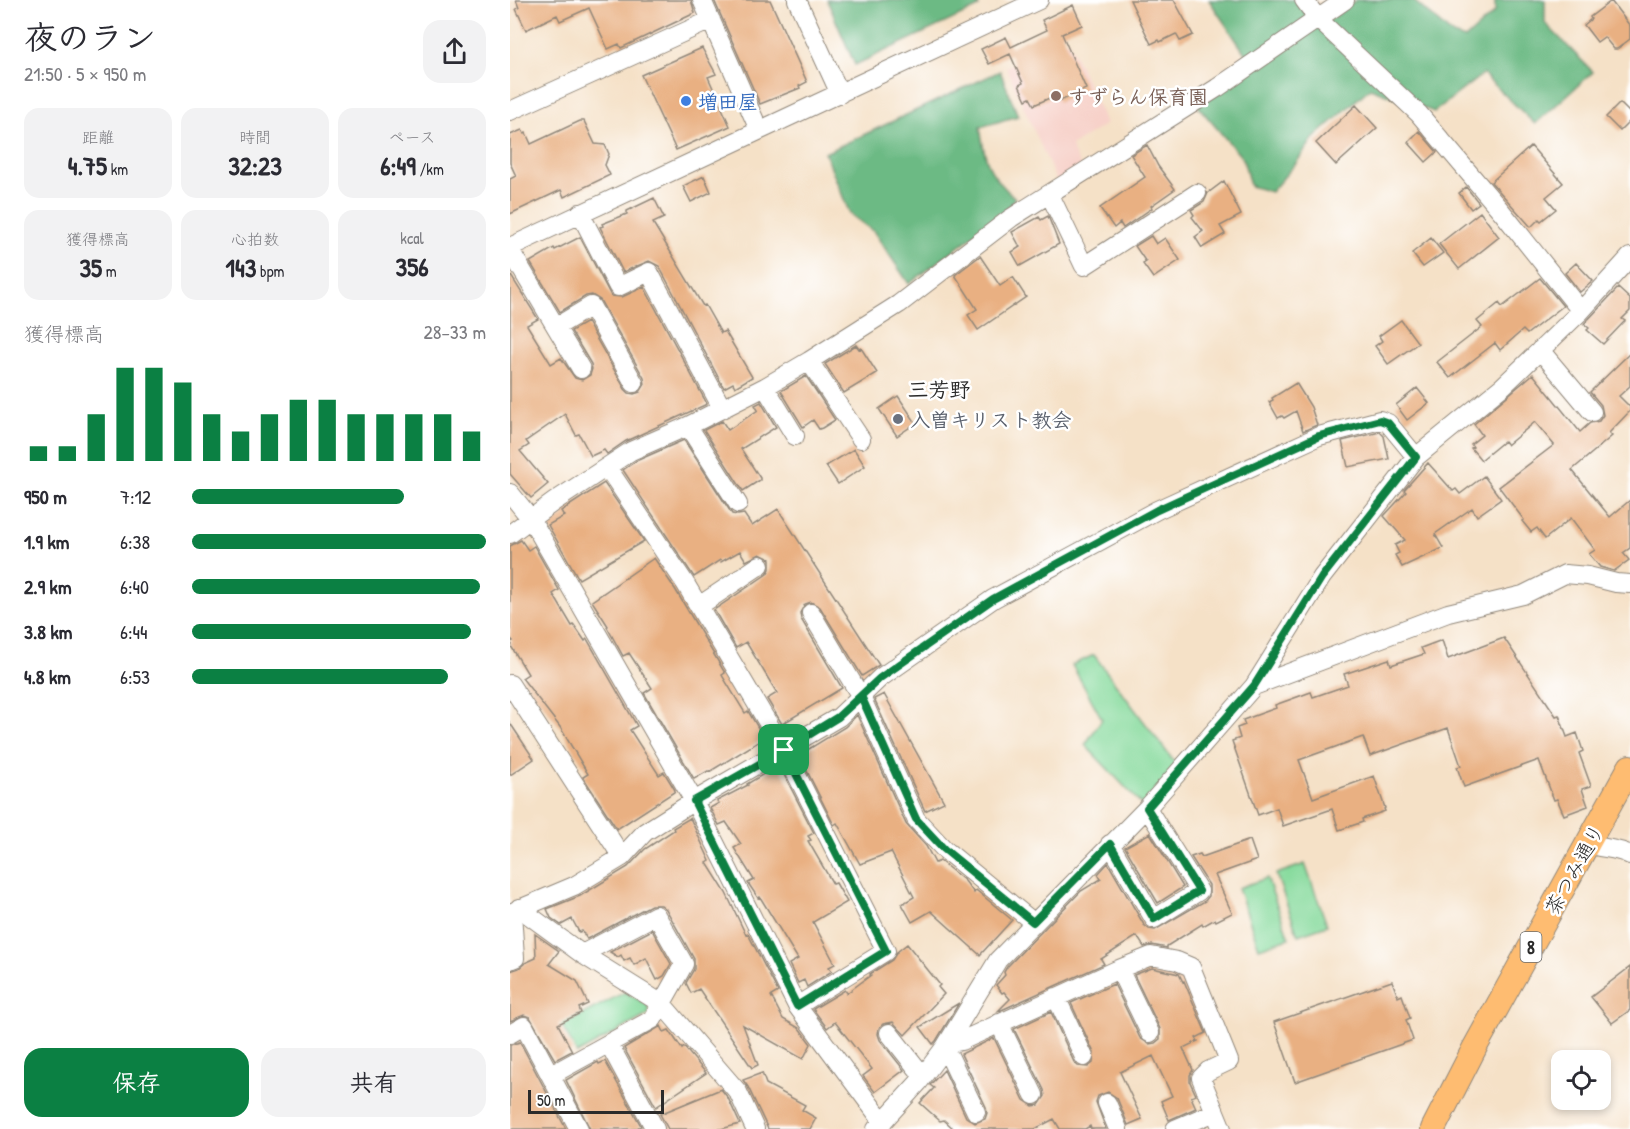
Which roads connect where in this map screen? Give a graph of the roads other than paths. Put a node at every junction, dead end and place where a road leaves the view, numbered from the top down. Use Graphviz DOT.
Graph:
graph roads {
  1 [pos="702,0"];
  2 [pos="797,0"];
  3 [pos="1039,0"];
  4 [pos="1304,0"];
  5 [pos="1345,0"];
  6 [pos="1318,19"];
  7 [pos="711,20"];
  8 [pos="840,94"];
  9 [pos="510,111"];
  10 [pos="759,130"];
  11 [pos="1197,193"];
  12 [pos="1050,195"];
  13 [pos="580,213"];
  14 [pos="510,248"];
  15 [pos="1629,262"];
  16 [pos="1581,311"];
  17 [pos="556,327"];
  18 [pos="1540,350"];
  19 [pos="809,361"];
  20 [pos="581,369"];
  21 [pos="634,383"];
  22 [pos="765,387"];
  23 [pos="722,408"];
  24 [pos="1592,412"];
  25 [pos="688,426"];
  26 [pos="795,436"];
  27 [pos="861,439"];
  28 [pos="1416,457"];
  29 [pos="606,467"];
  30 [pos="510,493"];
  31 [pos="738,504"];
  32 [pos="531,519"];
  33 [pos="510,534"];
  34 [pos="760,565"];
  35 [pos="1630,584"];
  36 [pos="699,606"];
  37 [pos="811,613"];
  38 [pos="510,684"];
  39 [pos="1254,686"];
  40 [pos="861,696"];
  41 [pos="784,750"];
  42 [pos="1630,767"];
  43 [pos="694,801"];
  44 [pos="1147,808"];
  45 [pos="1110,844"];
  46 [pos="1588,844"];
  47 [pos="1628,850"];
  48 [pos="622,857"];
  49 [pos="514,911"];
  50 [pos="1033,922"];
  51 [pos="582,954"];
  52 [pos="510,960"];
  53 [pos="1119,969"];
  54 [pos="1056,998"];
  55 [pos="662,1004"];
  56 [pos="797,1006"];
  57 [pos="999,1023"];
  58 [pos="890,1033"];
  59 [pos="1150,1033"];
  60 [pos="510,1034"];
  61 [pos="609,1044"];
  62 [pos="946,1046"];
  63 [pos="1084,1057"];
  64 [pos="551,1075"];
  65 [pos="923,1076"];
  66 [pos="1034,1095"];
  67 [pos="1107,1103"];
  68 [pos="976,1112"];
  69 [pos="1215,1112"];
  70 [pos="879,1126"];
  71 [pos="579,1129"];
  72 [pos="655,1129"];
  73 [pos="755,1129"];
  74 [pos="1118,1129"];
  75 [pos="1175,1129"];
  76 [pos="1222,1129"];
  77 [pos="1433,1129"];
  1 -- 7 [label="street"];
  2 -- 8 [label="street"];
  3 -- 8 [label="street"];
  4 -- 6 [label="street"];
  5 -- 6 [label="street"];
  6 -- 12 [label="street"];
  6 -- 16 [label="street"];
  7 -- 9 [label="street"];
  7 -- 10 [label="street"];
  8 -- 10 [label="street"];
  10 -- 13 [label="street"];
  11 -- 12 [label="street"];
  12 -- 19 [label="street"];
  13 -- 14 [label="street"];
  13 -- 23 [label="street"];
  14 -- 17 [label="street"];
  15 -- 16 [label="street"];
  16 -- 18 [label="street"];
  17 -- 20 [label="street"];
  17 -- 21 [label="street"];
  18 -- 24 [label="street"];
  18 -- 28 [label="street"];
  19 -- 22 [label="street"];
  19 -- 27 [label="street"];
  22 -- 23 [label="street"];
  22 -- 26 [label="street"];
  23 -- 25 [label="street"];
  25 -- 29 [label="street"];
  25 -- 31 [label="street"];
  28 -- 39 [label="street"];
  28 -- 40 [label="street"];
  29 -- 32 [label="street"];
  29 -- 36 [label="street"];
  30 -- 32 [label="street"];
  32 -- 33 [label="street"];
  32 -- 43 [label="street"];
  34 -- 36 [label="street"];
  35 -- 39 [label="street"];
  36 -- 41 [label="street"];
  37 -- 40 [label="street"];
  38 -- 48 [label="street"];
  39 -- 44 [label="street"];
  40 -- 41 [label="street"];
  40 -- 50 [label="street"];
  41 -- 43 [label="street"];
  41 -- 56 [label="street"];
  42 -- 46 [label="main road, 茶つみ通り / 8"];
  43 -- 48 [label="street"];
  43 -- 56 [label="street"];
  44 -- 45 [label="street"];
  44 -- 45 [label="street"];
  45 -- 50 [label="street"];
  46 -- 47 [label="street"];
  46 -- 77 [label="main road, 茶つみ通り / 8"];
  48 -- 49 [label="street"];
  49 -- 51 [label="street"];
  49 -- 52 [label="street"];
  50 -- 62 [label="street"];
  51 -- 55 [label="street"];
  51 -- 55 [label="street"];
  53 -- 54 [label="street"];
  53 -- 59 [label="street"];
  53 -- 69 [label="street"];
  54 -- 57 [label="street"];
  54 -- 63 [label="street"];
  55 -- 61 [label="street"];
  55 -- 73 [label="street"];
  56 -- 70 [label="street"];
  57 -- 62 [label="street"];
  57 -- 66 [label="street"];
  58 -- 65 [label="street"];
  60 -- 64 [label="street"];
  61 -- 64 [label="street"];
  61 -- 72 [label="street"];
  62 -- 65 [label="street"];
  62 -- 68 [label="street"];
  64 -- 71 [label="street"];
  65 -- 70 [label="street"];
  67 -- 74 [label="street"];
  69 -- 75 [label="street"];
  69 -- 76 [label="street"];
}
